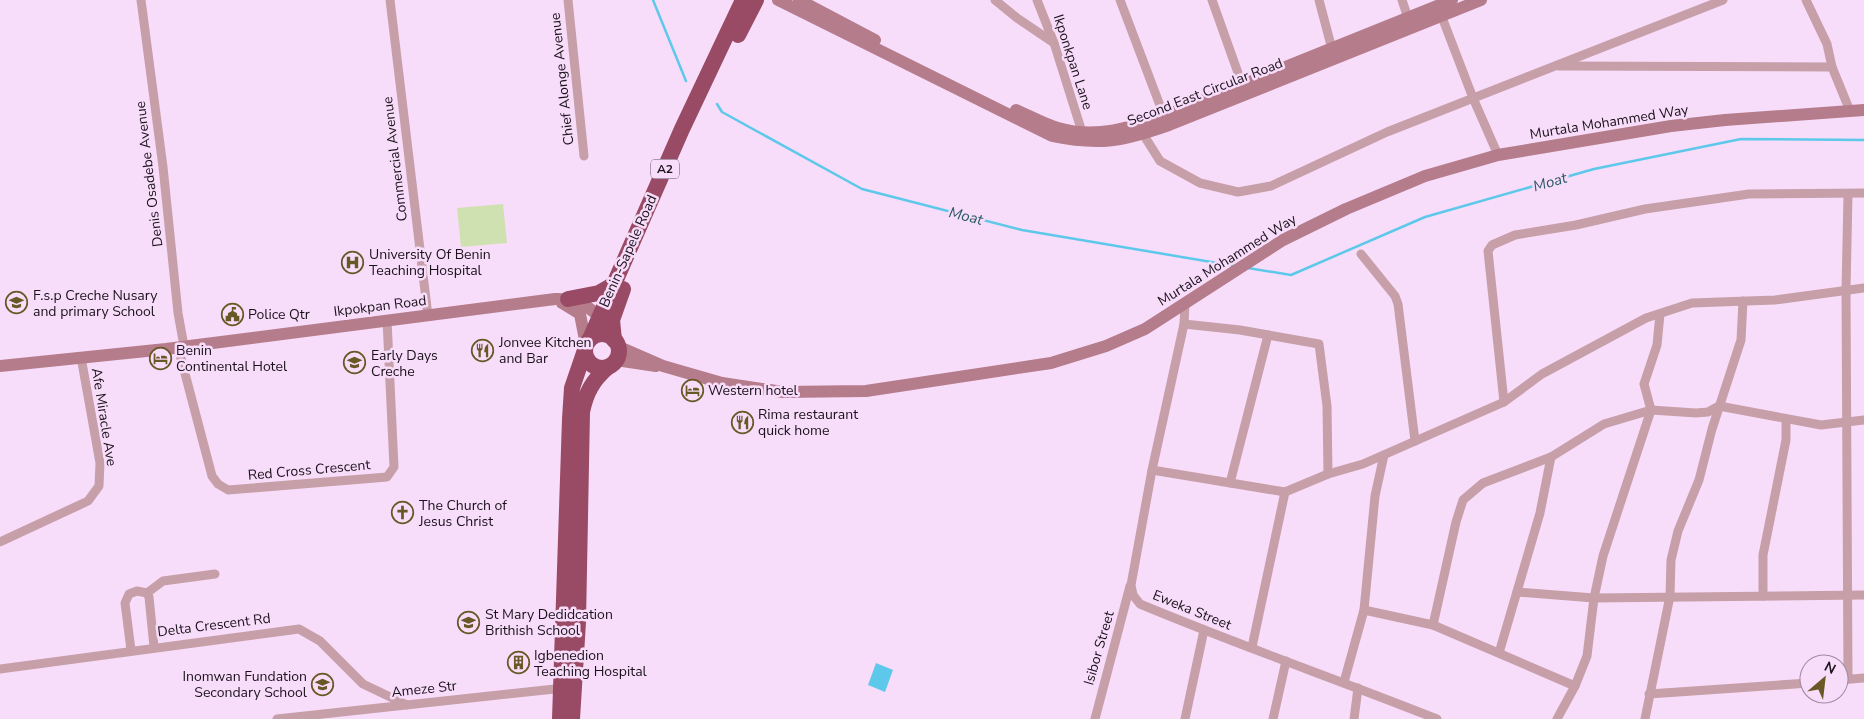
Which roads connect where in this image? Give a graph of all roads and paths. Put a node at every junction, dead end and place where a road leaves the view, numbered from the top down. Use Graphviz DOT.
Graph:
graph roads {
  1 [pos="141,0"];
  2 [pos="390,0"];
  3 [pos="568,0"];
  4 [pos="745,0"];
  5 [pos="778,0"];
  6 [pos="799,0"];
  7 [pos="995,0"];
  8 [pos="1037,0"];
  9 [pos="1120,0"];
  10 [pos="1212,0"];
  11 [pos="1318,0"];
  12 [pos="1402,0"];
  13 [pos="1452,0"];
  14 [pos="1481,0"];
  15 [pos="1722,0"];
  16 [pos="1806,0"];
  17 [pos="1440,11"];
  18 [pos="1408,18"];
  19 [pos="1054,43"];
  20 [pos="1332,49"];
  21 [pos="1554,66"];
  22 [pos="1832,67"];
  23 [pos="1242,84"];
  24 [pos="1473,98"];
  25 [pos="1864,110"];
  26 [pos="1850,111"];
  27 [pos="1164,116"];
  28 [pos="1082,132"];
  29 [pos="1143,134"];
  30 [pos="1498,155"];
  31 [pos="584,156"];
  32 [pos="1864,193"];
  33 [pos="1848,194"];
  34 [pos="1360,254"];
  35 [pos="613,285"];
  36 [pos="1864,288"];
  37 [pos="1846,290"];
  38 [pos="562,299"];
  39 [pos="1743,301"];
  40 [pos="1185,304"];
  41 [pos="1660,314"];
  42 [pos="428,316"];
  43 [pos="599,316"];
  44 [pos="387,320"];
  45 [pos="1184,324"];
  46 [pos="1268,335"];
  47 [pos="587,345"];
  48 [pos="181,346"];
  49 [pos="613,349"];
  50 [pos="81,357"];
  51 [pos="0,366"];
  52 [pos="1504,402"];
  53 [pos="1719,406"];
  54 [pos="1651,410"];
  55 [pos="1786,419"];
  56 [pos="1864,420"];
  57 [pos="1847,421"];
  58 [pos="1416,441"];
  59 [pos="1384,455"];
  60 [pos="1551,457"];
  61 [pos="1152,470"];
  62 [pos="1328,474"];
  63 [pos="1230,484"];
  64 [pos="1285,492"];
  65 [pos="0,542"];
  66 [pos="215,574"];
  67 [pos="1131,585"];
  68 [pos="1517,592"];
  69 [pos="1847,594"];
  70 [pos="148,595"];
  71 [pos="1864,595"];
  72 [pos="1670,596"];
  73 [pos="1763,596"];
  74 [pos="1594,598"];
  75 [pos="1364,610"];
  76 [pos="1433,625"];
  77 [pos="1204,630"];
  78 [pos="154,647"];
  79 [pos="1252,647"];
  80 [pos="131,650"];
  81 [pos="1499,653"];
  82 [pos="1844,654"];
  83 [pos="1286,660"];
  84 [pos="0,669"];
  85 [pos="1864,678"];
  86 [pos="1849,679"];
  87 [pos="1344,682"];
  88 [pos="1799,684"];
  89 [pos="1575,686"];
  90 [pos="568,688"];
  91 [pos="1358,688"];
  92 [pos="1649,694"];
  93 [pos="407,705"];
  94 [pos="277,719"];
  95 [pos="560,719"];
  96 [pos="572,719"];
  97 [pos="1095,719"];
  98 [pos="1186,719"];
  99 [pos="1273,719"];
  100 [pos="1354,719"];
  101 [pos="1438,719"];
  102 [pos="1557,719"];
  103 [pos="1645,719"];
  1 -- 48 [label="street, Denis Osadebe Avenue"];
  2 -- 42 [label="street, Commercial Avenue"];
  3 -- 31 [label="street, Chief Alonge Avenue"];
  4 -- 35 [label="highway, Benin-Sapele Road / A2"];
  4 -- 49 [label="highway, Benin-Sapele Road / A2"];
  5 -- 29 [label="street, Second East Circular Road"];
  6 -- 28 [label="street, Second East Circular Road"];
  7 -- 19 [label="street"];
  8 -- 19 [label="street, Ikponkpan Lane"];
  9 -- 27 [label="street"];
  10 -- 23 [label="street"];
  11 -- 20 [label="street"];
  12 -- 18 [label="street"];
  13 -- 17 [label="street, Second East Circular Road"];
  14 -- 17 [label="street, Second East Circular Road"];
  15 -- 21 [label="street"];
  16 -- 22 [label="street"];
  17 -- 18 [label="street, Second East Circular Road"];
  17 -- 24 [label="street"];
  17 -- 29 [label="street, Second East Circular Road"];
  18 -- 20 [label="street, Second East Circular Road"];
  19 -- 28 [label="street, Ikponkpan Lane"];
  20 -- 23 [label="street, Second East Circular Road"];
  21 -- 22 [label="street"];
  21 -- 24 [label="street"];
  22 -- 26 [label="street"];
  23 -- 27 [label="street, Second East Circular Road"];
  24 -- 29 [label="street"];
  24 -- 30 [label="street"];
  25 -- 26 [label="street, Murtala Mohammed Way"];
  26 -- 30 [label="street, Murtala Mohammed Way"];
  27 -- 28 [label="street, Second East Circular Road"];
  30 -- 40 [label="street, Murtala Mohammed Way"];
  32 -- 33 [label="street"];
  33 -- 37 [label="street"];
  33 -- 52 [label="street"];
  34 -- 58 [label="street"];
  35 -- 38 [label="highway"];
  35 -- 43 [label="highway, Benin-Sapele Road / A2"];
  36 -- 37 [label="street"];
  37 -- 39 [label="street"];
  37 -- 57 [label="street"];
  38 -- 42 [label="street, Ikpokpan Road"];
  38 -- 43 [label="street"];
  38 -- 47 [label="street"];
  39 -- 41 [label="street"];
  39 -- 53 [label="street"];
  40 -- 45 [label="street"];
  40 -- 49 [label="street, Murtala Mohammed Way"];
  41 -- 52 [label="street"];
  41 -- 54 [label="street"];
  42 -- 44 [label="street, Ikpokpan Road"];
  43 -- 47 [label="highway, Benin-Sapele Road / A2"];
  43 -- 49 [label="street"];
  44 -- 48 [label="street, Ikpokpan Road"];
  44 -- 48 [label="street, Red Cross Crescent"];
  45 -- 46 [label="street"];
  45 -- 61 [label="street"];
  46 -- 62 [label="street"];
  46 -- 63 [label="street"];
  47 -- 49 [label="highway"];
  47 -- 49 [label="highway"];
  47 -- 90 [label="highway, A2"];
  48 -- 50 [label="street, Ikpokpan Road"];
  49 -- 90 [label="highway, A2"];
  50 -- 51 [label="street, Ikpokpan Road"];
  50 -- 65 [label="street, Afe Miracle Ave"];
  52 -- 58 [label="street"];
  53 -- 54 [label="street"];
  53 -- 55 [label="street"];
  53 -- 72 [label="street"];
  54 -- 60 [label="street"];
  54 -- 74 [label="street"];
  55 -- 57 [label="street"];
  55 -- 73 [label="street"];
  56 -- 57 [label="street"];
  57 -- 69 [label="street"];
  58 -- 59 [label="street"];
  59 -- 62 [label="street"];
  59 -- 75 [label="street"];
  60 -- 68 [label="street"];
  60 -- 76 [label="street"];
  61 -- 63 [label="street"];
  61 -- 67 [label="street"];
  62 -- 64 [label="street"];
  63 -- 64 [label="street"];
  64 -- 79 [label="street"];
  66 -- 70 [label="street"];
  67 -- 77 [label="street, Eweka Street"];
  67 -- 97 [label="street, Isibor Street"];
  68 -- 74 [label="street"];
  68 -- 81 [label="street"];
  69 -- 71 [label="street"];
  69 -- 73 [label="street"];
  69 -- 82 [label="street"];
  70 -- 78 [label="street"];
  70 -- 80 [label="street"];
  72 -- 73 [label="street"];
  72 -- 74 [label="street"];
  72 -- 92 [label="street"];
  74 -- 89 [label="street"];
  75 -- 76 [label="street"];
  75 -- 87 [label="street"];
  76 -- 81 [label="street"];
  77 -- 79 [label="street, Eweka Street"];
  77 -- 98 [label="street"];
  78 -- 80 [label="street, Delta Crescent Rd"];
  78 -- 93 [label="street, Delta Crescent Rd"];
  79 -- 83 [label="street, Eweka Street"];
  80 -- 84 [label="street, Delta Crescent Rd"];
  81 -- 89 [label="street"];
  83 -- 87 [label="street, Eweka Street"];
  83 -- 99 [label="street"];
  85 -- 86 [label="street"];
  87 -- 91 [label="street, Eweka Street"];
  88 -- 92 [label="street"];
  89 -- 102 [label="street"];
  90 -- 93 [label="street, Ameze Str"];
  90 -- 95 [label="highway, A2"];
  90 -- 96 [label="highway, A2"];
  91 -- 100 [label="street"];
  91 -- 101 [label="street, Eweka Street"];
  92 -- 103 [label="street"];
  93 -- 94 [label="street, Ameze Str"];
}
